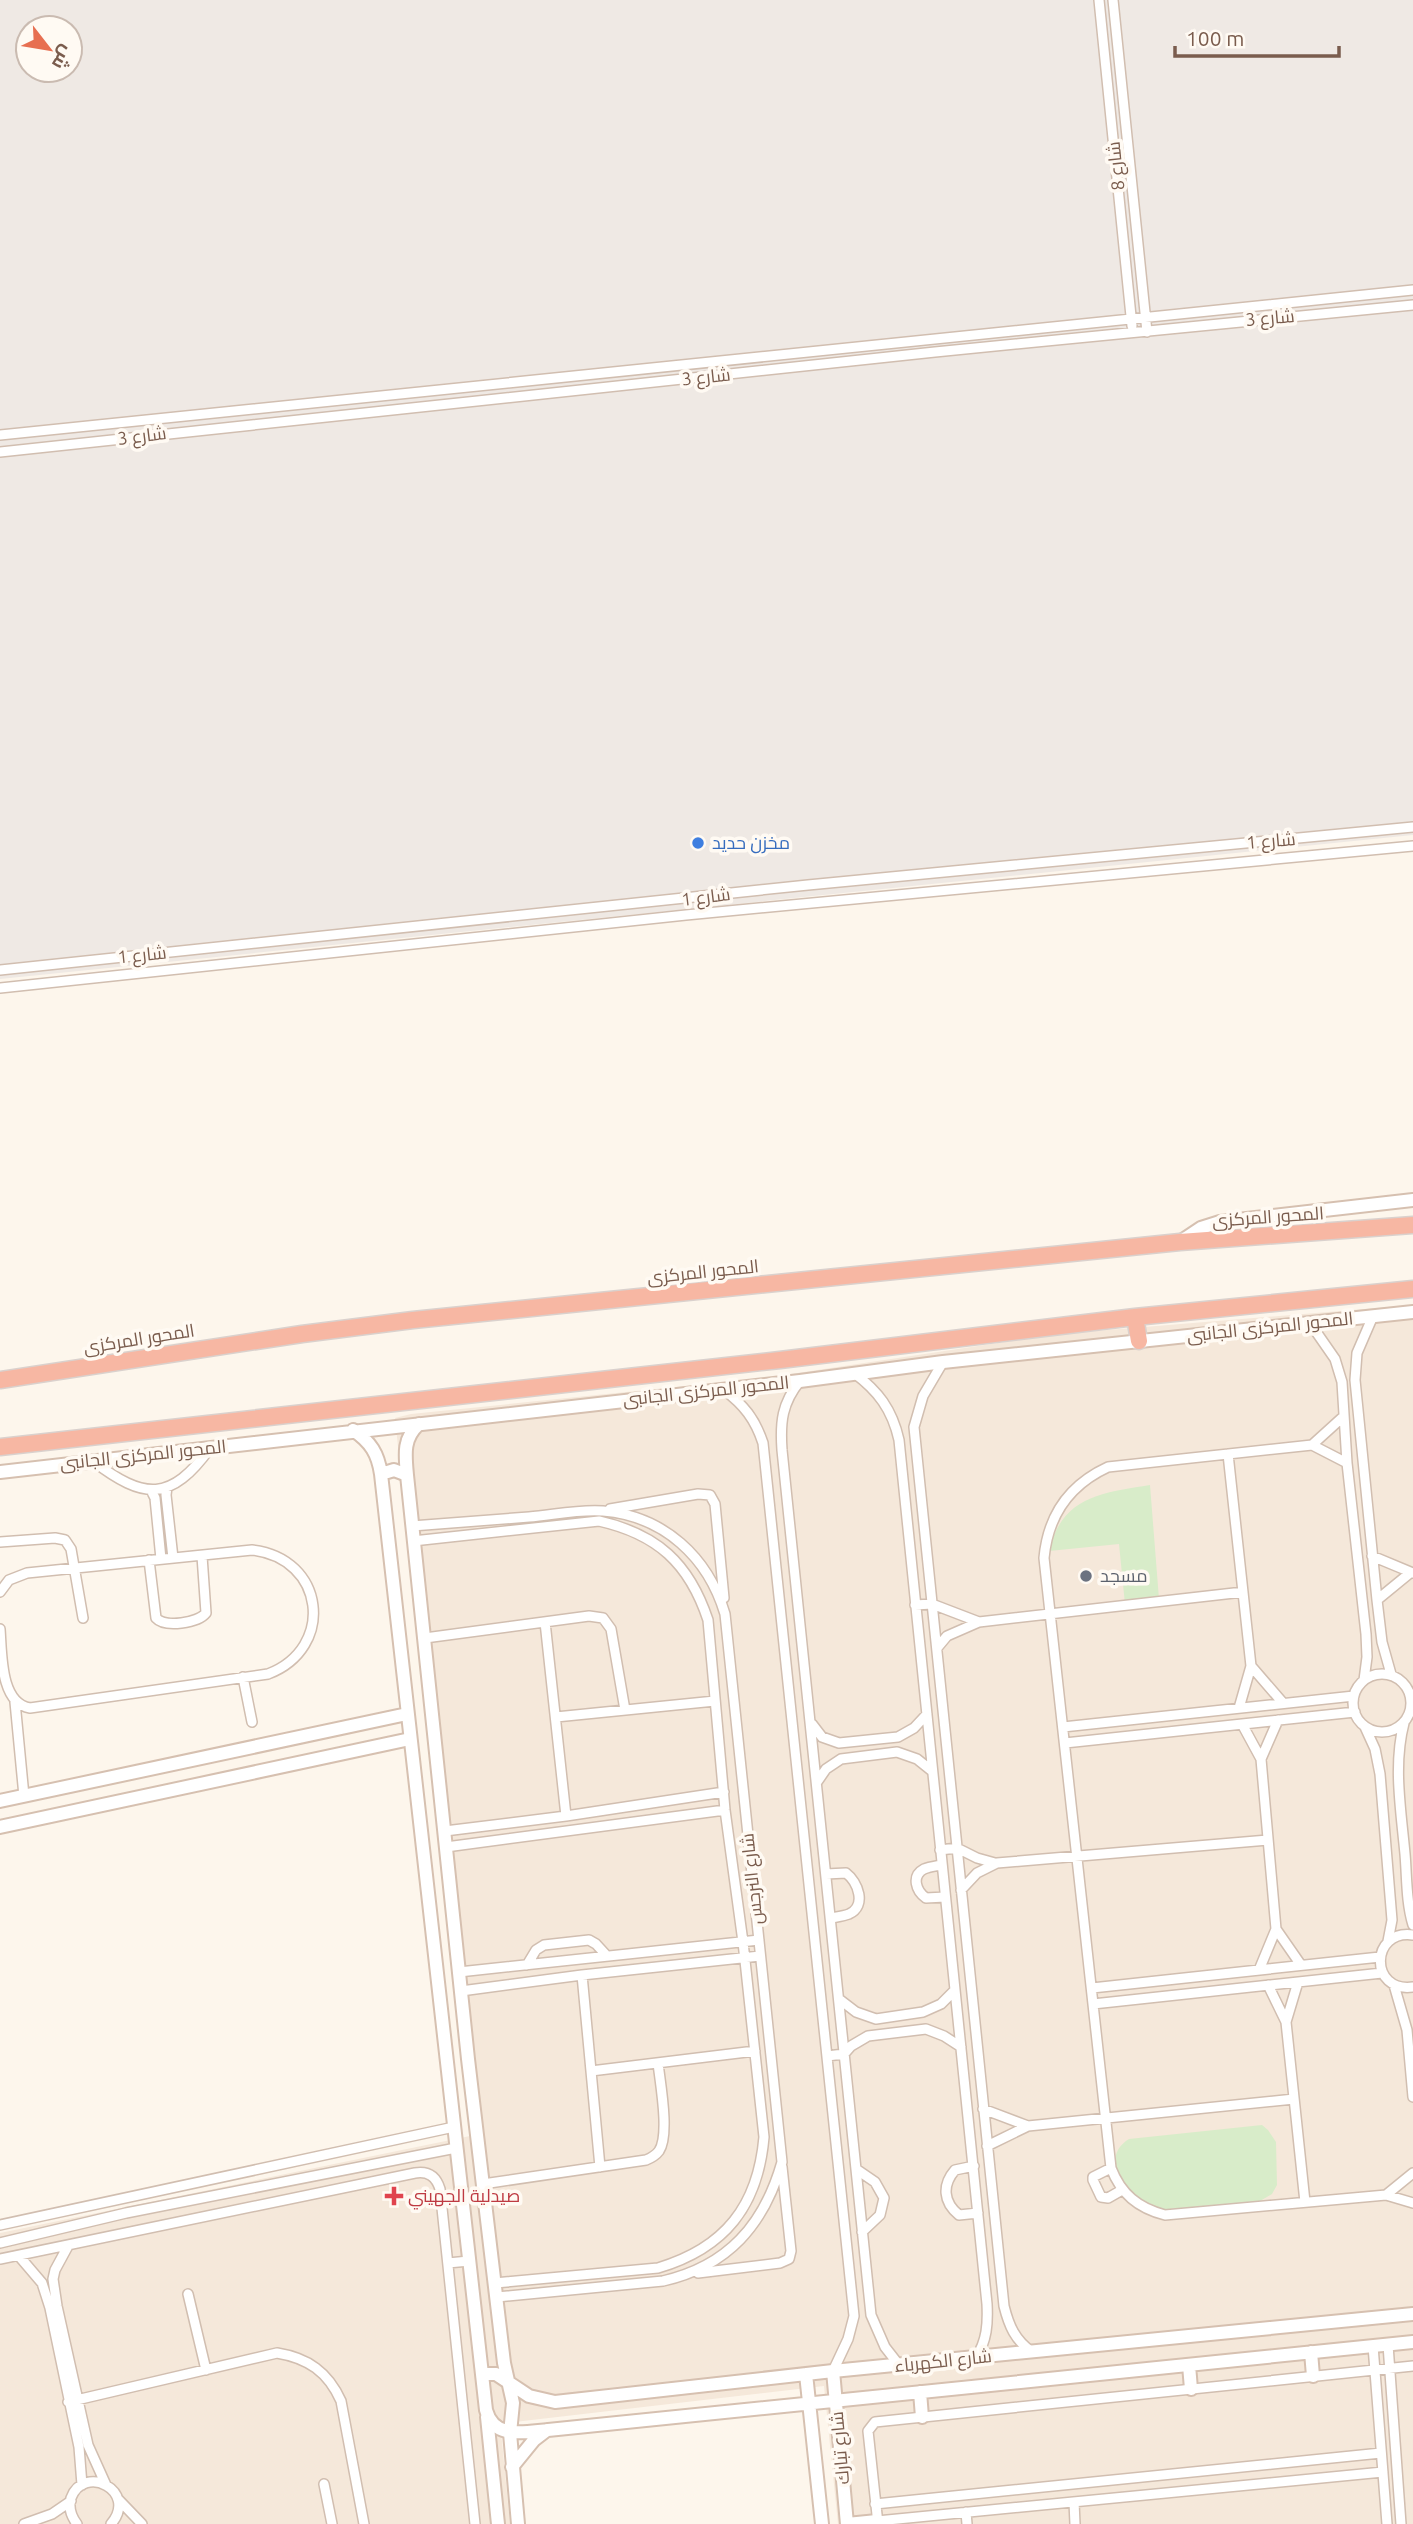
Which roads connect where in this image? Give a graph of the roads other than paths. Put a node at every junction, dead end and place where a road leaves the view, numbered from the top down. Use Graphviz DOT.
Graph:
graph roads {
  1 [pos="1098,0"];
  2 [pos="1113,0"];
  3 [pos="1413,290"];
  4 [pos="1413,304"];
  5 [pos="1231,308"];
  6 [pos="1146,318"];
  7 [pos="1131,320"];
  8 [pos="1232,322"];
  9 [pos="1147,332"];
  10 [pos="1132,333"];
  11 [pos="0,435"];
  12 [pos="0,452"];
  13 [pos="1413,827"];
  14 [pos="1413,846"];
  15 [pos="535,914"];
  16 [pos="536,931"];
  17 [pos="0,970"];
  18 [pos="0,988"];
  19 [pos="1413,1200"];
  20 [pos="1413,1225"];
  21 [pos="1180,1242"];
  22 [pos="1413,1289"];
  23 [pos="1413,1312"];
  24 [pos="1373,1316"];
  25 [pos="1135,1317"];
  26 [pos="1310,1323"];
  27 [pos="1139,1341"];
  28 [pos="943,1362"];
  29 [pos="854,1373"];
  30 [pos="0,1380"];
  31 [pos="800,1381"];
  32 [pos="723,1388"];
  33 [pos="1343,1416"];
  34 [pos="419,1423"];
  35 [pos="353,1430"];
  36 [pos="1312,1445"];
  37 [pos="0,1447"];
  38 [pos="210,1448"];
  39 [pos="1228,1454"];
  40 [pos="93,1461"];
  41 [pos="1347,1463"];
  42 [pos="0,1472"];
  43 [pos="381,1474"];
  44 [pos="407,1475"];
  45 [pos="167,1487"];
  46 [pos="151,1490"];
  47 [pos="600,1511"];
  48 [pos="412,1527"];
  49 [pos="414,1541"];
  50 [pos="0,1542"];
  51 [pos="202,1556"];
  52 [pos="1372,1556"];
  53 [pos="173,1558"];
  54 [pos="161,1559"];
  55 [pos="149,1560"];
  56 [pos="74,1566"];
  57 [pos="1411,1573"];
  58 [pos="0,1592"];
  59 [pos="1243,1592"];
  60 [pos="1377,1600"];
  61 [pos="932,1604"];
  62 [pos="915,1605"];
  63 [pos="725,1614"];
  64 [pos="1051,1614"];
  65 [pos="83,1618"];
  66 [pos="545,1622"];
  67 [pos="979,1622"];
  68 [pos="0,1629"];
  69 [pos="425,1638"];
  70 [pos="937,1648"];
  71 [pos="1251,1666"];
  72 [pos="1391,1674"];
  73 [pos="2,1675"];
  74 [pos="243,1678"];
  75 [pos="1364,1680"];
  76 [pos="1402,1680"];
  77 [pos="1413,1684"];
  78 [pos="1354,1696"];
  79 [pos="15,1702"];
  80 [pos="715,1702"];
  81 [pos="1283,1703"];
  82 [pos="1239,1708"];
  83 [pos="625,1710"];
  84 [pos="1355,1712"];
  85 [pos="407,1714"];
  86 [pos="927,1714"];
  87 [pos="556,1717"];
  88 [pos="1408,1719"];
  89 [pos="1278,1720"];
  90 [pos="253,1722"];
  91 [pos="811,1723"];
  92 [pos="1242,1724"];
  93 [pos="1063,1727"];
  94 [pos="1365,1727"];
  95 [pos="410,1740"];
  96 [pos="1065,1743"];
  97 [pos="1261,1759"];
  98 [pos="932,1771"];
  99 [pos="109,1777"];
  100 [pos="817,1783"];
  101 [pos="68,1786"];
  102 [pos="724,1792"];
  103 [pos="24,1796"];
  104 [pos="0,1801"];
  105 [pos="113,1802"];
  106 [pos="725,1810"];
  107 [pos="70,1812"];
  108 [pos="566,1816"];
  109 [pos="0,1827"];
  110 [pos="445,1830"];
  111 [pos="1268,1840"];
  112 [pos="446,1847"];
  113 [pos="957,1848"];
  114 [pos="940,1850"];
  115 [pos="1077,1856"];
  116 [pos="997,1863"];
  117 [pos="941,1866"];
  118 [pos="826,1874"];
  119 [pos="961,1890"];
  120 [pos="945,1896"];
  121 [pos="831,1918"];
  122 [pos="1413,1925"];
  123 [pos="1276,1929"];
  124 [pos="1413,1935"];
  125 [pos="759,1940"];
  126 [pos="1388,1941"];
  127 [pos="743,1942"];
  128 [pos="607,1956"];
  129 [pos="760,1956"];
  130 [pos="745,1957"];
  131 [pos="1380,1957"];
  132 [pos="527,1965"];
  133 [pos="1301,1965"];
  134 [pos="1259,1970"];
  135 [pos="459,1972"];
  136 [pos="1382,1973"];
  137 [pos="582,1975"];
  138 [pos="1298,1982"];
  139 [pos="1268,1985"];
  140 [pos="1394,1985"];
  141 [pos="1413,1987"];
  142 [pos="1091,1988"];
  143 [pos="955,1990"];
  144 [pos="461,1991"];
  145 [pos="839,1999"];
  146 [pos="1093,2004"];
  147 [pos="1286,2022"];
  148 [pos="961,2047"];
  149 [pos="755,2051"];
  150 [pos="844,2054"];
  151 [pos="827,2056"];
  152 [pos="468,2059"];
  153 [pos="445,2062"];
  154 [pos="658,2063"];
  155 [pos="591,2071"];
  156 [pos="1413,2097"];
  157 [pos="1294,2099"];
  158 [pos="983,2109"];
  159 [pos="1106,2118"];
  160 [pos="1028,2126"];
  161 [pos="454,2127"];
  162 [pos="987,2146"];
  163 [pos="456,2148"];
  164 [pos="782,2162"];
  165 [pos="974,2166"];
  166 [pos="600,2167"];
  167 [pos="1111,2168"];
  168 [pos="856,2169"];
  169 [pos="1413,2173"];
  170 [pos="483,2184"];
  171 [pos="1122,2190"];
  172 [pos="1386,2195"];
  173 [pos="1305,2203"];
  174 [pos="1413,2203"];
  175 [pos="127,2213"];
  176 [pos="978,2213"];
  177 [pos="0,2225"];
  178 [pos="129,2232"];
  179 [pos="862,2232"];
  180 [pos="0,2243"];
  181 [pos="68,2245"];
  182 [pos="19,2256"];
  183 [pos="0,2259"];
  184 [pos="469,2261"];
  185 [pos="448,2263"];
  186 [pos="689,2274"];
  187 [pos="495,2283"];
  188 [pos="188,2294"];
  189 [pos="497,2297"];
  190 [pos="1413,2314"];
  191 [pos="1413,2342"];
  192 [pos="1388,2345"];
  193 [pos="1373,2346"];
  194 [pos="1032,2352"];
  195 [pos="1311,2352"];
  196 [pos="976,2357"];
  197 [pos="899,2365"];
  198 [pos="1189,2365"];
  199 [pos="1413,2366"];
  200 [pos="1390,2368"];
  201 [pos="206,2370"];
  202 [pos="1375,2370"];
  203 [pos="833,2371"];
  204 [pos="481,2374"];
  205 [pos="806,2374"];
  206 [pos="1313,2376"];
  207 [pos="509,2382"];
  208 [pos="1191,2389"];
  209 [pos="920,2392"];
  210 [pos="73,2401"];
  211 [pos="835,2401"];
  212 [pos="809,2403"];
  213 [pos="487,2416"];
  214 [pos="922,2417"];
  215 [pos="548,2430"];
  216 [pos="510,2433"];
  217 [pos="1381,2453"];
  218 [pos="512,2467"];
  219 [pos="1206,2471"];
  220 [pos="1383,2472"];
  221 [pos="106,2484"];
  222 [pos="324,2484"];
  223 [pos="82,2485"];
  224 [pos="1208,2489"];
  225 [pos="118,2500"];
  226 [pos="71,2501"];
  227 [pos="1074,2502"];
  228 [pos="875,2504"];
  229 [pos="1400,2506"];
  230 [pos="1385,2507"];
  231 [pos="980,2511"];
  232 [pos="966,2512"];
  233 [pos="877,2523"];
  234 [pos="24,2524"];
  235 [pos="77,2524"];
  236 [pos="111,2524"];
  237 [pos="142,2524"];
  238 [pos="332,2524"];
  239 [pos="364,2524"];
  240 [pos="475,2524"];
  241 [pos="498,2524"];
  242 [pos="518,2524"];
  243 [pos="822,2524"];
  244 [pos="847,2524"];
  245 [pos="967,2524"];
  246 [pos="982,2524"];
  247 [pos="1075,2524"];
  248 [pos="1387,2524"];
  249 [pos="1401,2524"];
  1 -- 7 [label="street, شارع 8"];
  2 -- 6 [label="street, شارع 8"];
  3 -- 5 [label="street, شارع 3"];
  4 -- 8 [label="street, شارع 3"];
  5 -- 6 [label="street, شارع 3"];
  5 -- 8 [label="street"];
  6 -- 7 [label="street, شارع 3"];
  6 -- 9 [label="street, شارع 8"];
  7 -- 10 [label="street, شارع 8"];
  7 -- 11 [label="street, شارع 3"];
  8 -- 9 [label="street, شارع 3"];
  9 -- 10 [label="street, شارع 3"];
  10 -- 12 [label="street, شارع 3"];
  13 -- 15 [label="street, شارع 1"];
  14 -- 16 [label="street, شارع 1"];
  15 -- 16 [label="street"];
  15 -- 17 [label="street, شارع 1"];
  16 -- 18 [label="street, شارع 1"];
  19 -- 21 [label="street"];
  20 -- 21 [label="highway, المحور المركزى"];
  21 -- 30 [label="highway, المحور المركزى"];
  22 -- 25 [label="highway"];
  23 -- 24 [label="street, المحور المركزى الجانبى"];
  24 -- 26 [label="street, المحور المركزى الجانبى"];
  24 -- 52 [label="street"];
  25 -- 27 [label="highway"];
  25 -- 37 [label="highway"];
  26 -- 27 [label="street, المحور المركزى الجانبى"];
  26 -- 33 [label="street"];
  27 -- 28 [label="street, المحور المركزى الجانبى"];
  28 -- 29 [label="street, المحور المركزى الجانبى"];
  28 -- 61 [label="street"];
  29 -- 31 [label="street, المحور المركزى الجانبى"];
  29 -- 62 [label="street"];
  31 -- 32 [label="street, المحور المركزى الجانبى"];
  31 -- 91 [label="street"];
  32 -- 34 [label="street, المحور المركزى الجانبى"];
  32 -- 151 [label="street"];
  33 -- 36 [label="street"];
  33 -- 41 [label="street"];
  34 -- 35 [label="street, المحور المركزى الجانبى"];
  34 -- 44 [label="street"];
  35 -- 38 [label="street, المحور المركزى الجانبى"];
  35 -- 43 [label="street"];
  36 -- 39 [label="street"];
  36 -- 41 [label="street"];
  38 -- 40 [label="street, المحور المركزى الجانبى"];
  38 -- 45 [label="street"];
  39 -- 59 [label="street"];
  39 -- 64 [label="street"];
  40 -- 42 [label="street, المحور المركزى الجانبى"];
  40 -- 46 [label="street"];
  41 -- 75 [label="street"];
  43 -- 44 [label="street"];
  43 -- 85 [label="street"];
  44 -- 48 [label="street"];
  45 -- 46 [label="street"];
  45 -- 53 [label="street"];
  46 -- 54 [label="street"];
  47 -- 48 [label="street, شارع النرجس"];
  47 -- 63 [label="street, شارع النرجس"];
  47 -- 63 [label="street"];
  48 -- 49 [label="street"];
  49 -- 69 [label="street"];
  49 -- 80 [label="street, شارع النرجس"];
  50 -- 56 [label="street"];
  51 -- 53 [label="street"];
  51 -- 55 [label="street"];
  51 -- 74 [label="street"];
  52 -- 57 [label="street"];
  52 -- 60 [label="street"];
  53 -- 54 [label="street"];
  54 -- 55 [label="street"];
  55 -- 56 [label="street"];
  56 -- 58 [label="street"];
  56 -- 65 [label="street"];
  57 -- 60 [label="street"];
  59 -- 64 [label="street"];
  59 -- 71 [label="street"];
  60 -- 72 [label="street"];
  61 -- 62 [label="street"];
  61 -- 67 [label="street"];
  61 -- 70 [label="street"];
  62 -- 86 [label="street"];
  63 -- 125 [label="street, شارع النرجس"];
  64 -- 67 [label="street"];
  64 -- 93 [label="street"];
  66 -- 69 [label="street"];
  66 -- 83 [label="street"];
  66 -- 87 [label="street"];
  67 -- 70 [label="street"];
  68 -- 73 [label="street"];
  69 -- 110 [label="street"];
  70 -- 113 [label="street"];
  71 -- 81 [label="street"];
  71 -- 82 [label="street"];
  72 -- 75 [label="street"];
  72 -- 76 [label="street"];
  73 -- 79 [label="street"];
  74 -- 79 [label="street"];
  74 -- 90 [label="street"];
  75 -- 78 [label="street"];
  76 -- 77 [label="street"];
  76 -- 88 [label="street"];
  78 -- 81 [label="street"];
  78 -- 84 [label="street"];
  79 -- 103 [label="street"];
  80 -- 83 [label="street"];
  80 -- 102 [label="street, شارع النرجس"];
  81 -- 82 [label="street"];
  82 -- 93 [label="street"];
  83 -- 87 [label="street"];
  84 -- 89 [label="street"];
  84 -- 94 [label="street"];
  85 -- 95 [label="street"];
  85 -- 99 [label="street"];
  86 -- 91 [label="street"];
  86 -- 98 [label="street"];
  87 -- 108 [label="street"];
  88 -- 94 [label="street"];
  88 -- 122 [label="street"];
  89 -- 92 [label="street"];
  89 -- 97 [label="street"];
  91 -- 100 [label="street"];
  92 -- 96 [label="street"];
  92 -- 97 [label="street"];
  93 -- 96 [label="street"];
  94 -- 126 [label="street"];
  95 -- 105 [label="street"];
  95 -- 153 [label="street"];
  96 -- 115 [label="street"];
  97 -- 111 [label="street"];
  98 -- 100 [label="street"];
  98 -- 114 [label="street"];
  99 -- 101 [label="street"];
  99 -- 105 [label="street"];
  100 -- 118 [label="street"];
  101 -- 103 [label="street"];
  101 -- 107 [label="street"];
  102 -- 106 [label="street, شارع النرجس"];
  102 -- 108 [label="street"];
  103 -- 104 [label="street"];
  105 -- 107 [label="street"];
  106 -- 112 [label="street"];
  106 -- 127 [label="street, شارع النرجس"];
  107 -- 109 [label="street"];
  108 -- 110 [label="street"];
  110 -- 112 [label="street"];
  111 -- 115 [label="street"];
  111 -- 123 [label="street"];
  112 -- 135 [label="street"];
  113 -- 114 [label="street"];
  113 -- 116 [label="street"];
  113 -- 119 [label="street"];
  114 -- 117 [label="street"];
  115 -- 116 [label="street"];
  115 -- 142 [label="street"];
  116 -- 119 [label="street"];
  117 -- 120 [label="street"];
  117 -- 120 [label="street"];
  118 -- 121 [label="street"];
  118 -- 121 [label="street"];
  119 -- 158 [label="street"];
  120 -- 143 [label="street"];
  121 -- 145 [label="street"];
  123 -- 133 [label="street"];
  123 -- 134 [label="street"];
  124 -- 126 [label="street"];
  125 -- 127 [label="street"];
  125 -- 129 [label="street, شارع النرجس"];
  126 -- 131 [label="street"];
  127 -- 128 [label="street"];
  127 -- 130 [label="street, شارع النرجس"];
  128 -- 132 [label="street"];
  128 -- 132 [label="street"];
  129 -- 130 [label="street"];
  129 -- 164 [label="street, شارع النرجس"];
  130 -- 137 [label="street"];
  130 -- 149 [label="street, شارع النرجس"];
  131 -- 133 [label="street"];
  131 -- 136 [label="street"];
  132 -- 135 [label="street"];
  133 -- 134 [label="street"];
  134 -- 142 [label="street"];
  135 -- 144 [label="street"];
  136 -- 138 [label="street"];
  136 -- 140 [label="street"];
  137 -- 144 [label="street"];
  137 -- 155 [label="street"];
  138 -- 139 [label="street"];
  138 -- 147 [label="street"];
  139 -- 146 [label="street"];
  139 -- 147 [label="street"];
  140 -- 141 [label="street"];
  140 -- 156 [label="street"];
  142 -- 146 [label="street"];
  143 -- 145 [label="street"];
  143 -- 148 [label="street"];
  144 -- 152 [label="street"];
  145 -- 150 [label="street"];
  146 -- 159 [label="street"];
  147 -- 157 [label="street"];
  148 -- 150 [label="street"];
  148 -- 165 [label="street"];
  149 -- 154 [label="street"];
  149 -- 187 [label="street, شارع النرجس"];
  150 -- 151 [label="street"];
  150 -- 168 [label="street"];
  151 -- 203 [label="street"];
  152 -- 153 [label="street"];
  152 -- 170 [label="street"];
  153 -- 161 [label="street"];
  154 -- 155 [label="street"];
  154 -- 166 [label="street"];
  155 -- 166 [label="street"];
  157 -- 159 [label="street"];
  157 -- 173 [label="street"];
  158 -- 160 [label="street"];
  158 -- 162 [label="street"];
  159 -- 160 [label="street"];
  159 -- 167 [label="street"];
  160 -- 162 [label="street"];
  161 -- 163 [label="street"];
  161 -- 177 [label="street"];
  162 -- 194 [label="street"];
  163 -- 175 [label="street"];
  163 -- 184 [label="street"];
  164 -- 186 [label="street, شارع النرجس"];
  164 -- 186 [label="street"];
  165 -- 176 [label="street"];
  165 -- 176 [label="street"];
  166 -- 170 [label="street"];
  167 -- 171 [label="street"];
  167 -- 171 [label="street"];
  168 -- 179 [label="street"];
  168 -- 179 [label="street"];
  169 -- 172 [label="street"];
  170 -- 187 [label="street"];
  171 -- 173 [label="street"];
  172 -- 173 [label="street"];
  172 -- 174 [label="street"];
  175 -- 178 [label="street"];
  175 -- 180 [label="street"];
  176 -- 196 [label="street"];
  178 -- 181 [label="street"];
  178 -- 185 [label="street"];
  179 -- 197 [label="street"];
  181 -- 182 [label="street"];
  181 -- 210 [label="street"];
  182 -- 183 [label="street"];
  182 -- 210 [label="street"];
  184 -- 185 [label="street"];
  184 -- 204 [label="street"];
  185 -- 240 [label="street"];
  186 -- 189 [label="street, شارع النرجس"];
  187 -- 189 [label="street"];
  188 -- 201 [label="street"];
  189 -- 207 [label="street"];
  190 -- 194 [label="street, شارع الكهرباء"];
  191 -- 192 [label="street, شارع الكهرباء"];
  192 -- 193 [label="street, شارع الكهرباء"];
  192 -- 200 [label="street"];
  193 -- 195 [label="street, شارع الكهرباء"];
  193 -- 202 [label="street"];
  194 -- 196 [label="street, شارع الكهرباء"];
  195 -- 198 [label="street, شارع الكهرباء"];
  195 -- 206 [label="street"];
  196 -- 197 [label="street, شارع الكهرباء"];
  197 -- 203 [label="street, شارع الكهرباء"];
  198 -- 208 [label="street"];
  198 -- 209 [label="street, شارع الكهرباء"];
  199 -- 200 [label="street"];
  200 -- 202 [label="street"];
  200 -- 229 [label="street"];
  201 -- 210 [label="street"];
  201 -- 239 [label="street"];
  202 -- 206 [label="street"];
  202 -- 217 [label="street"];
  203 -- 205 [label="street, شارع الكهرباء"];
  203 -- 211 [label="street, شارع تبارك"];
  204 -- 207 [label="street, شارع الكهرباء"];
  204 -- 213 [label="street"];
  205 -- 207 [label="street, شارع الكهرباء"];
  205 -- 212 [label="street, شارع تبارك"];
  206 -- 208 [label="street"];
  207 -- 216 [label="street"];
  208 -- 214 [label="street"];
  209 -- 211 [label="street, شارع الكهرباء"];
  209 -- 214 [label="street"];
  210 -- 221 [label="street"];
  210 -- 223 [label="street"];
  211 -- 212 [label="street, شارع الكهرباء"];
  211 -- 244 [label="street, شارع تبارك"];
  212 -- 215 [label="street, شارع الكهرباء"];
  212 -- 243 [label="street, شارع تبارك"];
  213 -- 216 [label="street"];
  213 -- 241 [label="street"];
  214 -- 228 [label="street"];
  215 -- 216 [label="street, شارع الكهرباء"];
  215 -- 218 [label="street"];
  216 -- 218 [label="street"];
  217 -- 219 [label="street"];
  217 -- 220 [label="street"];
  218 -- 242 [label="street"];
  219 -- 224 [label="street"];
  219 -- 228 [label="street"];
  220 -- 224 [label="street"];
  220 -- 230 [label="street"];
  221 -- 223 [label="street"];
  221 -- 225 [label="street"];
  222 -- 238 [label="street"];
  223 -- 226 [label="street"];
  224 -- 227 [label="street"];
  225 -- 236 [label="street"];
  225 -- 237 [label="street"];
  226 -- 234 [label="street"];
  226 -- 235 [label="street"];
  227 -- 231 [label="street"];
  227 -- 247 [label="street"];
  228 -- 233 [label="street"];
  229 -- 230 [label="street"];
  229 -- 249 [label="street"];
  230 -- 248 [label="street"];
  231 -- 232 [label="street"];
  231 -- 246 [label="street"];
  232 -- 233 [label="street"];
  232 -- 245 [label="street"];
  233 -- 244 [label="street"];
}
